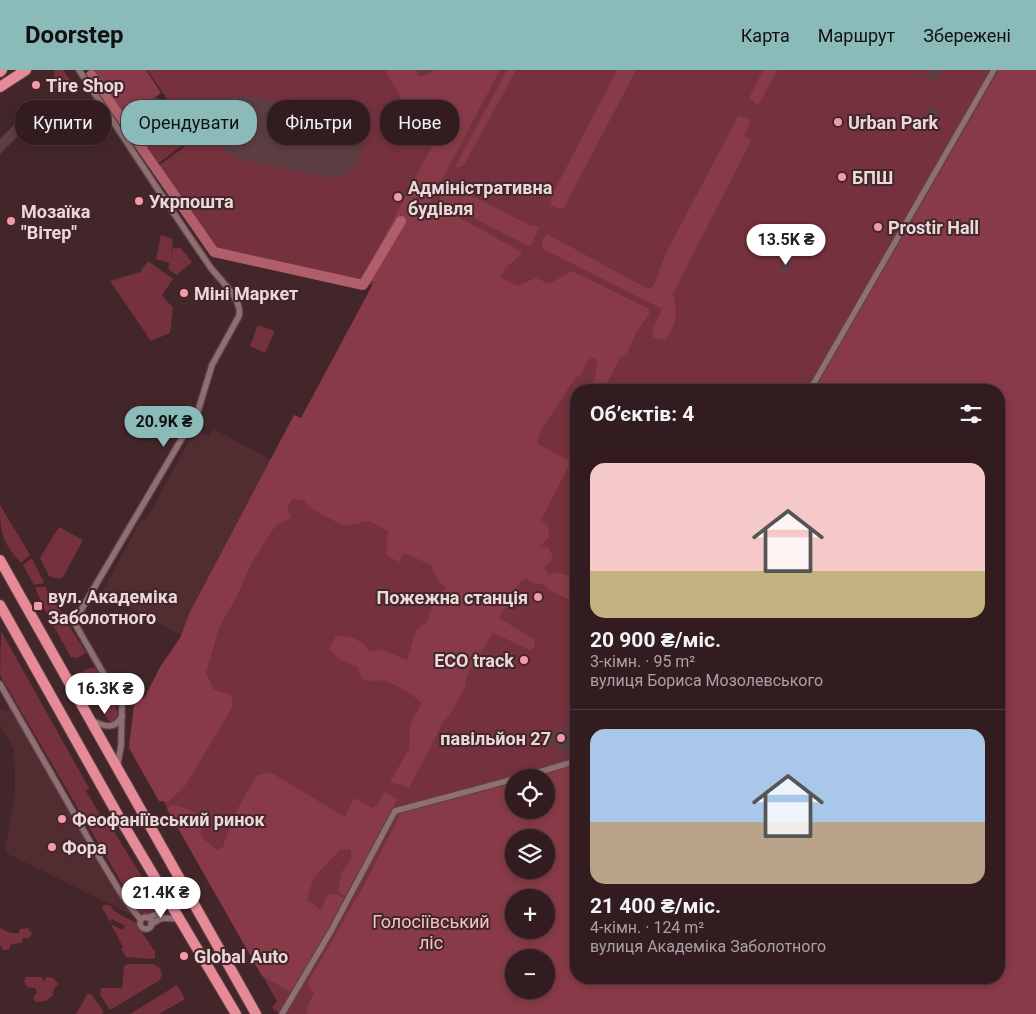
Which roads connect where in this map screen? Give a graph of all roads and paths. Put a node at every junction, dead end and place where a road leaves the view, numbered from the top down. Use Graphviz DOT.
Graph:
graph roads {
  1 [pos="26,70"];
  2 [pos="79,70"];
  3 [pos="994,70"];
  4 [pos="0,88"];
  5 [pos="813,384"];
  6 [pos="0,560"];
  7 [pos="0,605"];
  8 [pos="0,684"];
  9 [pos="123,714"];
  10 [pos="89,719"];
  11 [pos="570,763"];
  12 [pos="117,769"];
  13 [pos="549,769"];
  14 [pos="505,781"];
  15 [pos="167,898"];
  16 [pos="144,919"];
  17 [pos="180,919"];
  18 [pos="151,924"];
  19 [pos="236,1014"];
  20 [pos="256,1014"];
  21 [pos="282,1014"];
  1 -- 4 [label="highway"];
  2 -- 9 [label="street"];
  3 -- 5 [label="street"];
  6 -- 10 [label="highway"];
  7 -- 15 [label="highway"];
  8 -- 16 [label="street"];
  9 -- 10 [label="street"];
  9 -- 12 [label="street"];
  10 -- 12 [label="highway"];
  11 -- 13 [label="street"];
  12 -- 20 [label="highway"];
  14 -- 21 [label="street"];
  15 -- 16 [label="street"];
  15 -- 17 [label="highway"];
  16 -- 18 [label="street"];
  16 -- 18 [label="street"];
  17 -- 18 [label="street"];
  17 -- 19 [label="highway"];
}
